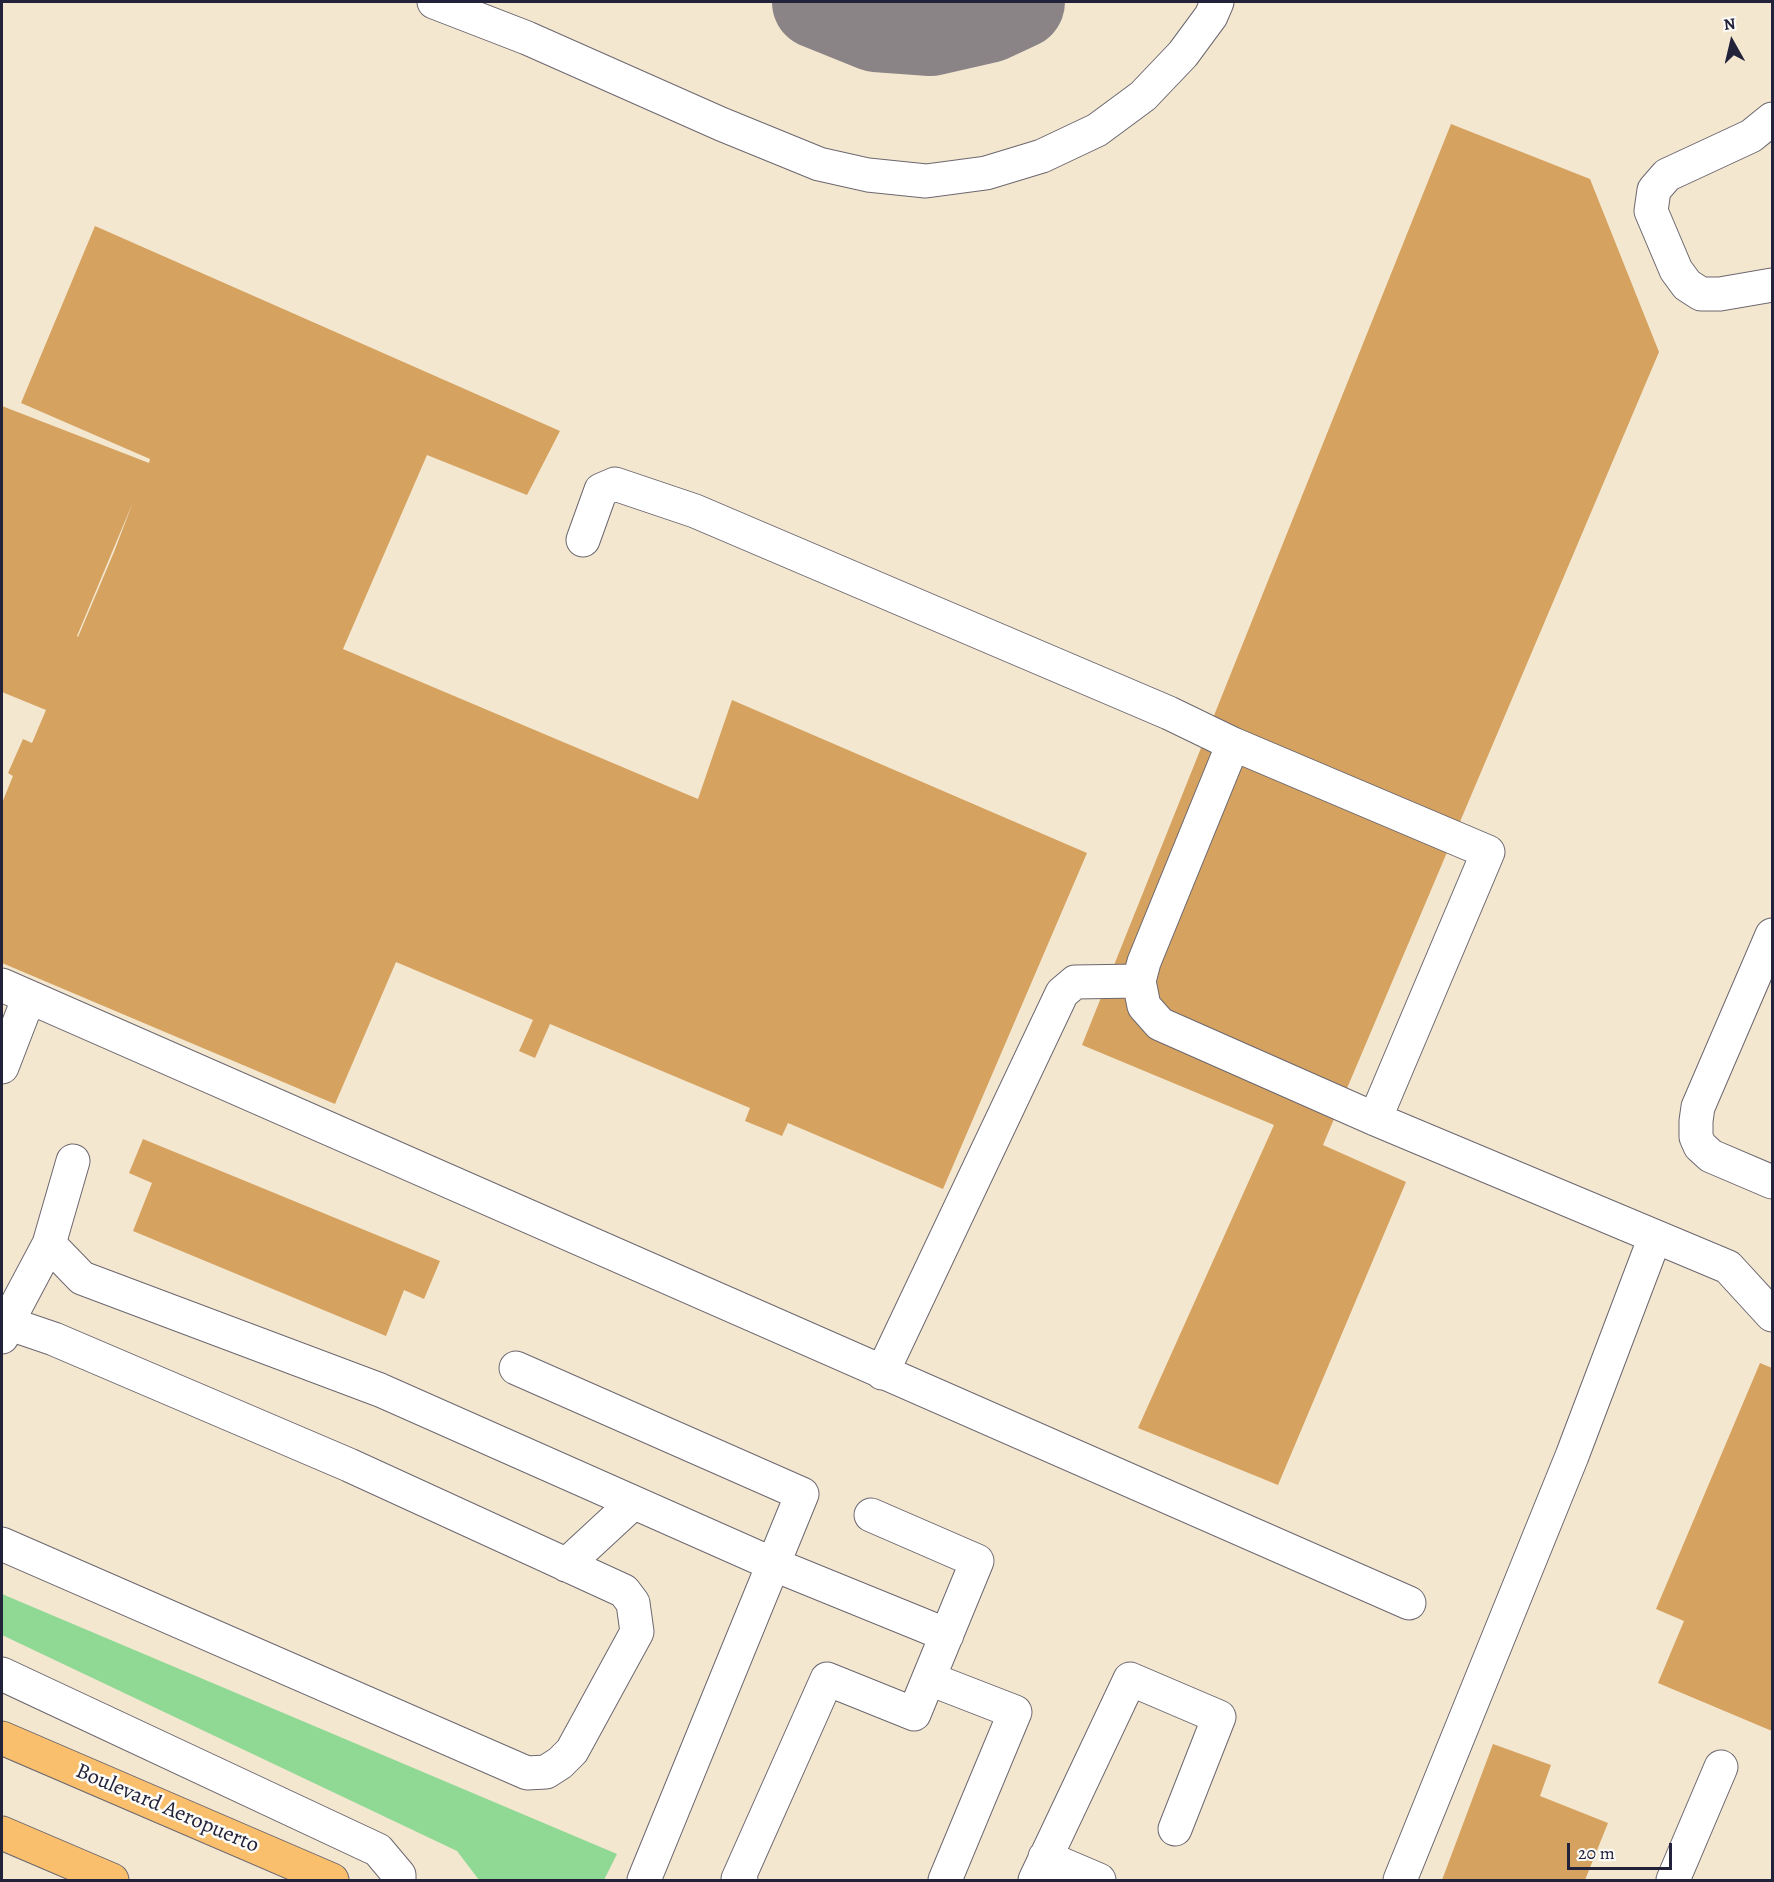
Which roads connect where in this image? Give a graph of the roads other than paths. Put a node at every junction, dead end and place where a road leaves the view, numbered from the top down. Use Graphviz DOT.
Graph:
graph roads {
  1 [pos="434,2"];
  2 [pos="1217,2"];
  3 [pos="1773,119"];
  4 [pos="1773,285"];
  5 [pos="583,540"];
  6 [pos="1233,744"];
  7 [pos="1773,935"];
  8 [pos="1139,981"];
  9 [pos="15,991"];
  10 [pos="2,1067"];
  11 [pos="1375,1119"];
  12 [pos="74,1161"];
  13 [pos="1773,1182"];
  14 [pos="1655,1237"];
  15 [pos="49,1244"];
  16 [pos="1773,1315"];
  17 [pos="4,1330"];
  18 [pos="516,1368"];
  19 [pos="882,1373"];
  20 [pos="633,1503"];
  21 [pos="871,1515"];
  22 [pos="2,1544"];
  23 [pos="567,1565"];
  24 [pos="775,1566"];
  25 [pos="1408,1603"];
  26 [pos="947,1635"];
  27 [pos="2,1674"];
  28 [pos="930,1679"];
  29 [pos="2,1738"];
  30 [pos="1721,1767"];
  31 [pos="1175,1829"];
  32 [pos="2,1833"];
  33 [pos="1040,1869"];
  34 [pos="112,1881"];
  35 [pos="332,1881"];
  36 [pos="399,1881"];
  37 [pos="644,1881"];
  38 [pos="741,1881"];
  39 [pos="945,1881"];
  40 [pos="1099,1881"];
  41 [pos="1400,1881"];
  42 [pos="1673,1881"];
  1 -- 2 [label="lane"];
  3 -- 4 [label="lane"];
  5 -- 6 [label="lane"];
  6 -- 8 [label="lane"];
  6 -- 11 [label="lane"];
  7 -- 13 [label="lane"];
  8 -- 11 [label="lane"];
  8 -- 19 [label="lane"];
  9 -- 10 [label="lane"];
  9 -- 19 [label="lane"];
  11 -- 14 [label="lane"];
  12 -- 15 [label="lane"];
  14 -- 16 [label="lane"];
  14 -- 41 [label="lane"];
  15 -- 17 [label="lane"];
  15 -- 20 [label="lane"];
  17 -- 23 [label="lane"];
  18 -- 24 [label="lane"];
  19 -- 25 [label="lane"];
  20 -- 23 [label="lane"];
  20 -- 24 [label="lane"];
  21 -- 26 [label="lane"];
  22 -- 23 [label="lane"];
  24 -- 26 [label="lane"];
  24 -- 37 [label="lane"];
  26 -- 28 [label="lane"];
  27 -- 36 [label="lane"];
  28 -- 38 [label="lane"];
  28 -- 39 [label="lane"];
  29 -- 35 [label="highway, Boulevard Aeropuerto"];
  30 -- 42 [label="lane"];
  31 -- 33 [label="lane"];
  32 -- 34 [label="highway"];
  33 -- 40 [label="lane"];
}
